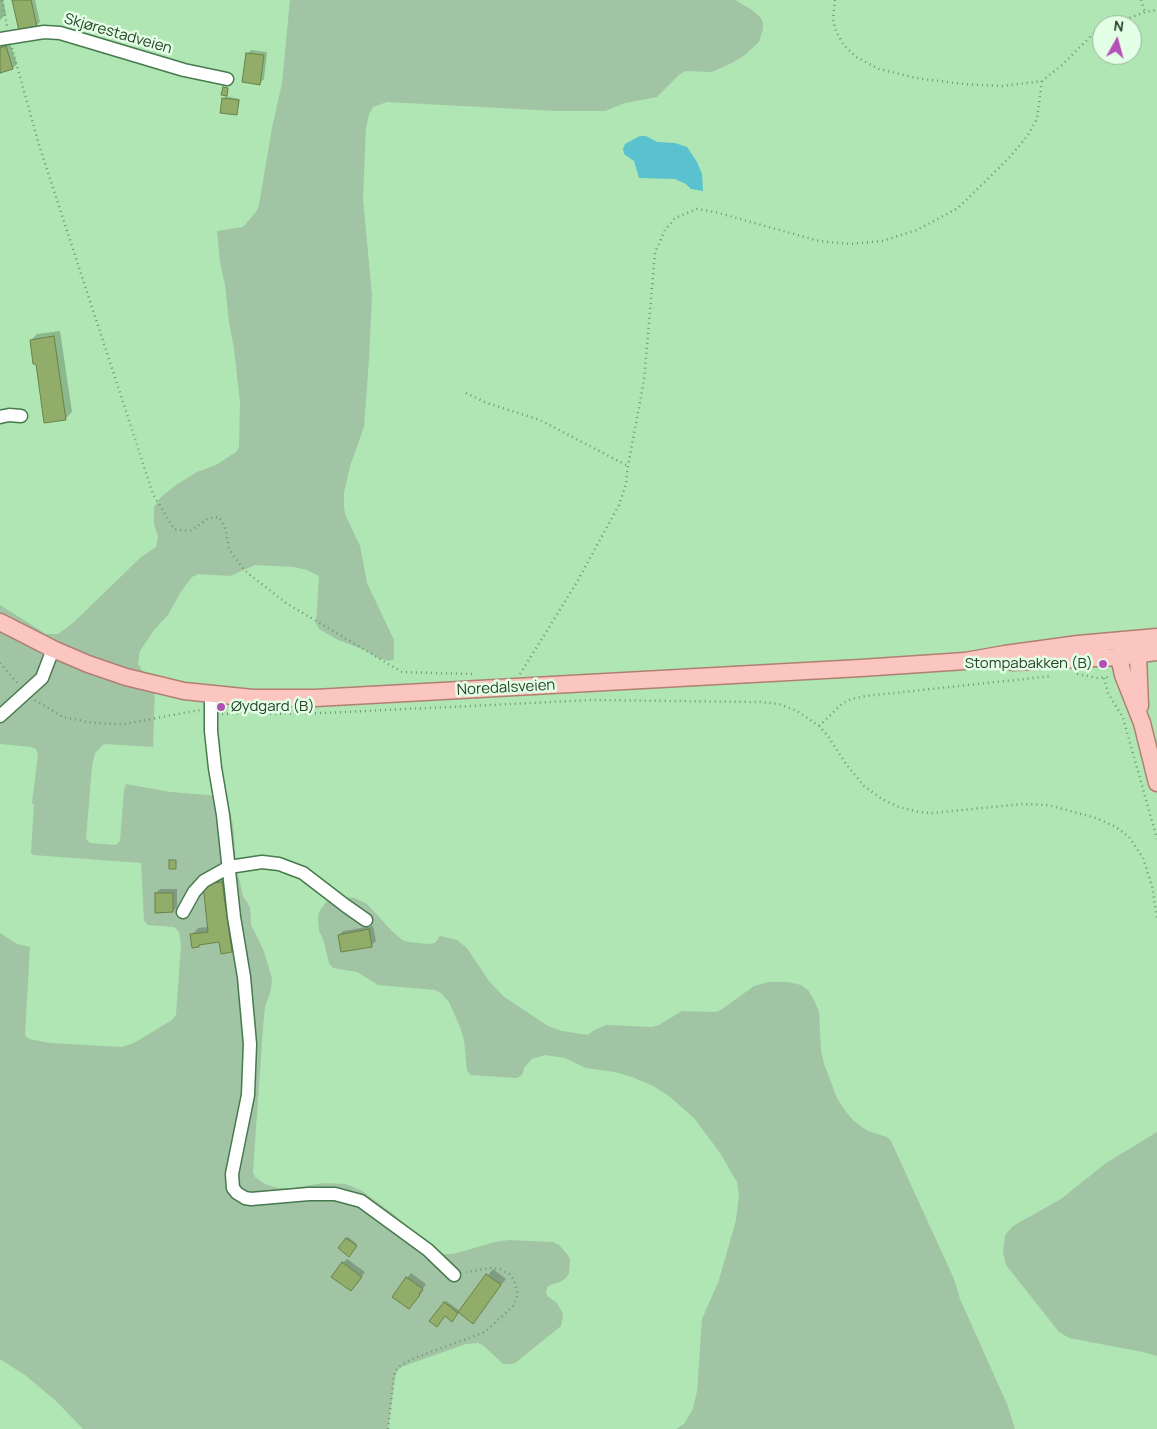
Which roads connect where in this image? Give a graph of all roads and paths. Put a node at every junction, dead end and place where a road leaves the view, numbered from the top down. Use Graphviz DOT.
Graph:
graph roads {
  1 [pos="2,0"];
  2 [pos="834,0"];
  3 [pos="1141,0"];
  4 [pos="1157,10"];
  5 [pos="1145,12"];
  6 [pos="1137,15"];
  7 [pos="1092,35"];
  8 [pos="4,38"];
  9 [pos="227,79"];
  10 [pos="1042,81"];
  11 [pos="466,393"];
  12 [pos="21,416"];
  13 [pos="0,417"];
  14 [pos="628,466"];
  15 [pos="0,622"];
  16 [pos="1157,637"];
  17 [pos="1126,641"];
  18 [pos="53,650"];
  19 [pos="1157,652"];
  20 [pos="1138,655"];
  21 [pos="1119,657"];
  22 [pos="965,661"];
  23 [pos="475,674"];
  24 [pos="1070,674"];
  25 [pos="1061,675"];
  26 [pos="519,687"];
  27 [pos="211,695"];
  28 [pos="0,716"];
  29 [pos="1142,723"];
  30 [pos="1157,783"];
  31 [pos="1157,839"];
  32 [pos="229,867"];
  33 [pos="183,912"];
  34 [pos="1157,918"];
  35 [pos="366,920"];
  36 [pos="454,1275"];
  37 [pos="388,1429"];
  1 -- 8 [label="path"];
  2 -- 10 [label="path"];
  3 -- 5 [label="path"];
  4 -- 5 [label="path"];
  5 -- 6 [label="path"];
  7 -- 10 [label="path"];
  8 -- 9 [label="lane, Skjørestadveien"];
  8 -- 23 [label="path"];
  10 -- 14 [label="path"];
  11 -- 14 [label="path"];
  12 -- 13 [label="lane"];
  14 -- 26 [label="path"];
  15 -- 18 [label="main road, Noredalsveien"];
  16 -- 17 [label="main road, Noredalsveien"];
  17 -- 20 [label="main road"];
  17 -- 21 [label="main road"];
  17 -- 22 [label="main road, Noredalsveien"];
  18 -- 27 [label="main road, Noredalsveien"];
  18 -- 28 [label="lane"];
  19 -- 20 [label="main road, Noredalsveien"];
  20 -- 21 [label="main road, Noredalsveien"];
  20 -- 29 [label="main road"];
  21 -- 22 [label="main road, Noredalsveien"];
  21 -- 29 [label="main road"];
  22 -- 26 [label="main road, Noredalsveien"];
  24 -- 31 [label="path"];
  25 -- 34 [label="path"];
  26 -- 27 [label="main road, Noredalsveien"];
  27 -- 32 [label="lane"];
  29 -- 30 [label="main road"];
  32 -- 33 [label="lane"];
  32 -- 35 [label="lane"];
  32 -- 36 [label="lane"];
  36 -- 37 [label="path"];
}
